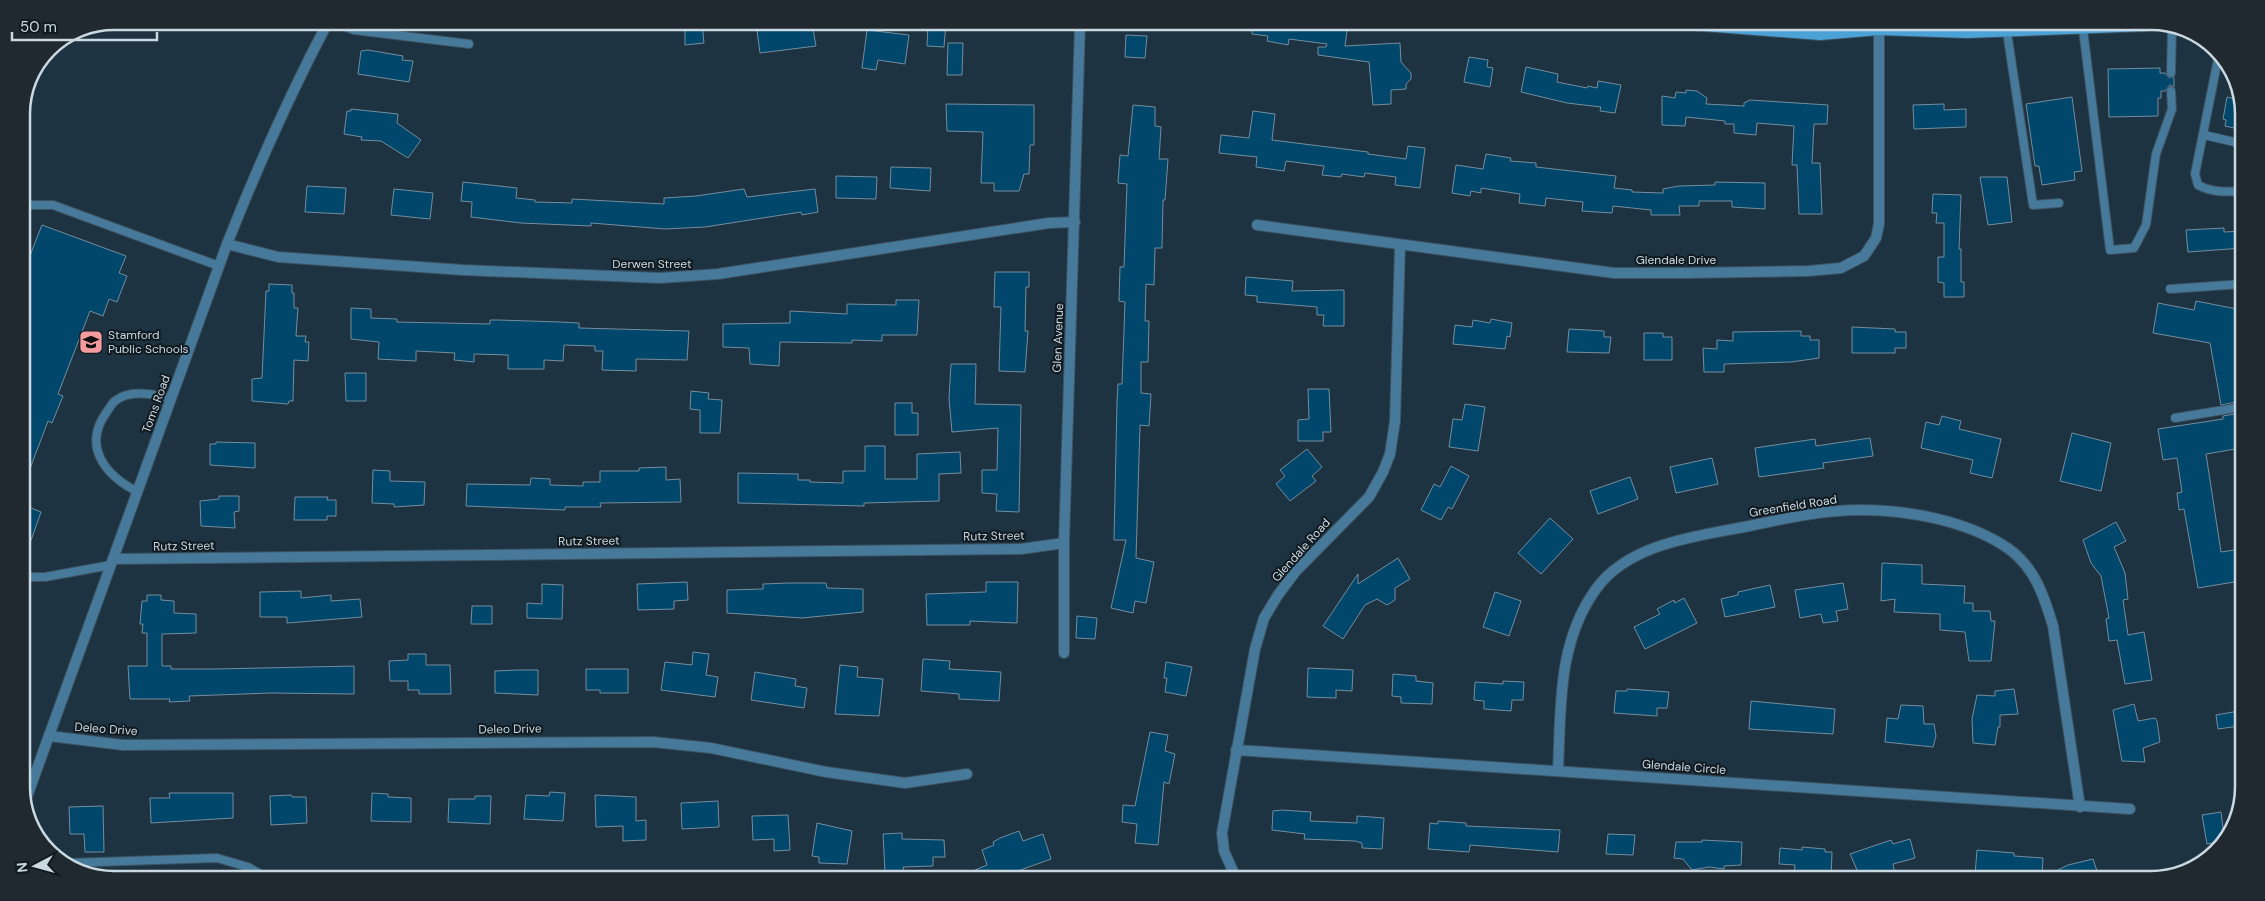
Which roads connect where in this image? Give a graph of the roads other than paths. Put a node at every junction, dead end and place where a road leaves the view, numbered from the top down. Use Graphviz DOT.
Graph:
graph roads {
  1 [pos="324,30"];
  2 [pos="354,30"];
  3 [pos="1080,30"];
  4 [pos="1750,30"];
  5 [pos="1860,30"];
  6 [pos="1874,30"];
  7 [pos="1988,30"];
  8 [pos="2057,30"];
  9 [pos="2082,30"];
  10 [pos="2007,32"];
  11 [pos="2172,33"];
  12 [pos="469,44"];
  13 [pos="2217,62"];
  14 [pos="2171,73"];
  15 [pos="2171,91"];
  16 [pos="2204,134"];
  17 [pos="2235,142"];
  18 [pos="2235,191"];
  19 [pos="2059,203"];
  20 [pos="30,205"];
  21 [pos="1074,222"];
  22 [pos="1257,225"];
  23 [pos="227,244"];
  24 [pos="1400,246"];
  25 [pos="219,266"];
  26 [pos="2235,284"];
  27 [pos="2170,289"];
  28 [pos="172,398"];
  29 [pos="2235,408"];
  30 [pos="2175,418"];
  31 [pos="138,492"];
  32 [pos="1064,543"];
  33 [pos="112,562"];
  34 [pos="30,577"];
  35 [pos="1064,652"];
  36 [pos="49,736"];
  37 [pos="1236,750"];
  38 [pos="1558,771"];
  39 [pos="967,774"];
  40 [pos="30,788"];
  41 [pos="2080,807"];
  42 [pos="2130,809"];
  43 [pos="78,863"];
  44 [pos="255,871"];
  45 [pos="1233,871"];
  1 -- 23 [label="street, Toms Road"];
  2 -- 12 [label="lane"];
  3 -- 21 [label="street, Glen Avenue"];
  4 -- 5 [label="main road"];
  6 -- 24 [label="street, Glendale Drive"];
  7 -- 10 [label="main road"];
  8 -- 10 [label="main road"];
  9 -- 15 [label="lane"];
  10 -- 19 [label="lane"];
  11 -- 14 [label="lane"];
  13 -- 16 [label="lane"];
  16 -- 17 [label="lane"];
  16 -- 18 [label="lane"];
  20 -- 25 [label="lane"];
  21 -- 23 [label="street, Derwen Street"];
  21 -- 32 [label="street, Glen Avenue"];
  22 -- 24 [label="street, Glendale Drive"];
  23 -- 25 [label="street, Toms Road"];
  24 -- 37 [label="street, Glendale Road"];
  25 -- 28 [label="street, Toms Road"];
  26 -- 27 [label="lane"];
  28 -- 31 [label="street, Toms Road"];
  28 -- 31 [label="lane"];
  29 -- 30 [label="lane"];
  31 -- 33 [label="street, Toms Road"];
  32 -- 33 [label="street, Rutz Street"];
  32 -- 35 [label="street, Glen Avenue"];
  33 -- 34 [label="lane"];
  33 -- 36 [label="street, Toms Road"];
  36 -- 39 [label="street, Deleo Drive"];
  36 -- 40 [label="street, Toms Road"];
  37 -- 38 [label="street, Glendale Circle"];
  37 -- 45 [label="street, Glendale Road"];
  38 -- 41 [label="street, Glendale Circle"];
  38 -- 41 [label="street, Greenfield Road"];
  41 -- 42 [label="street, Glendale Circle"];
  43 -- 44 [label="lane"];
}
